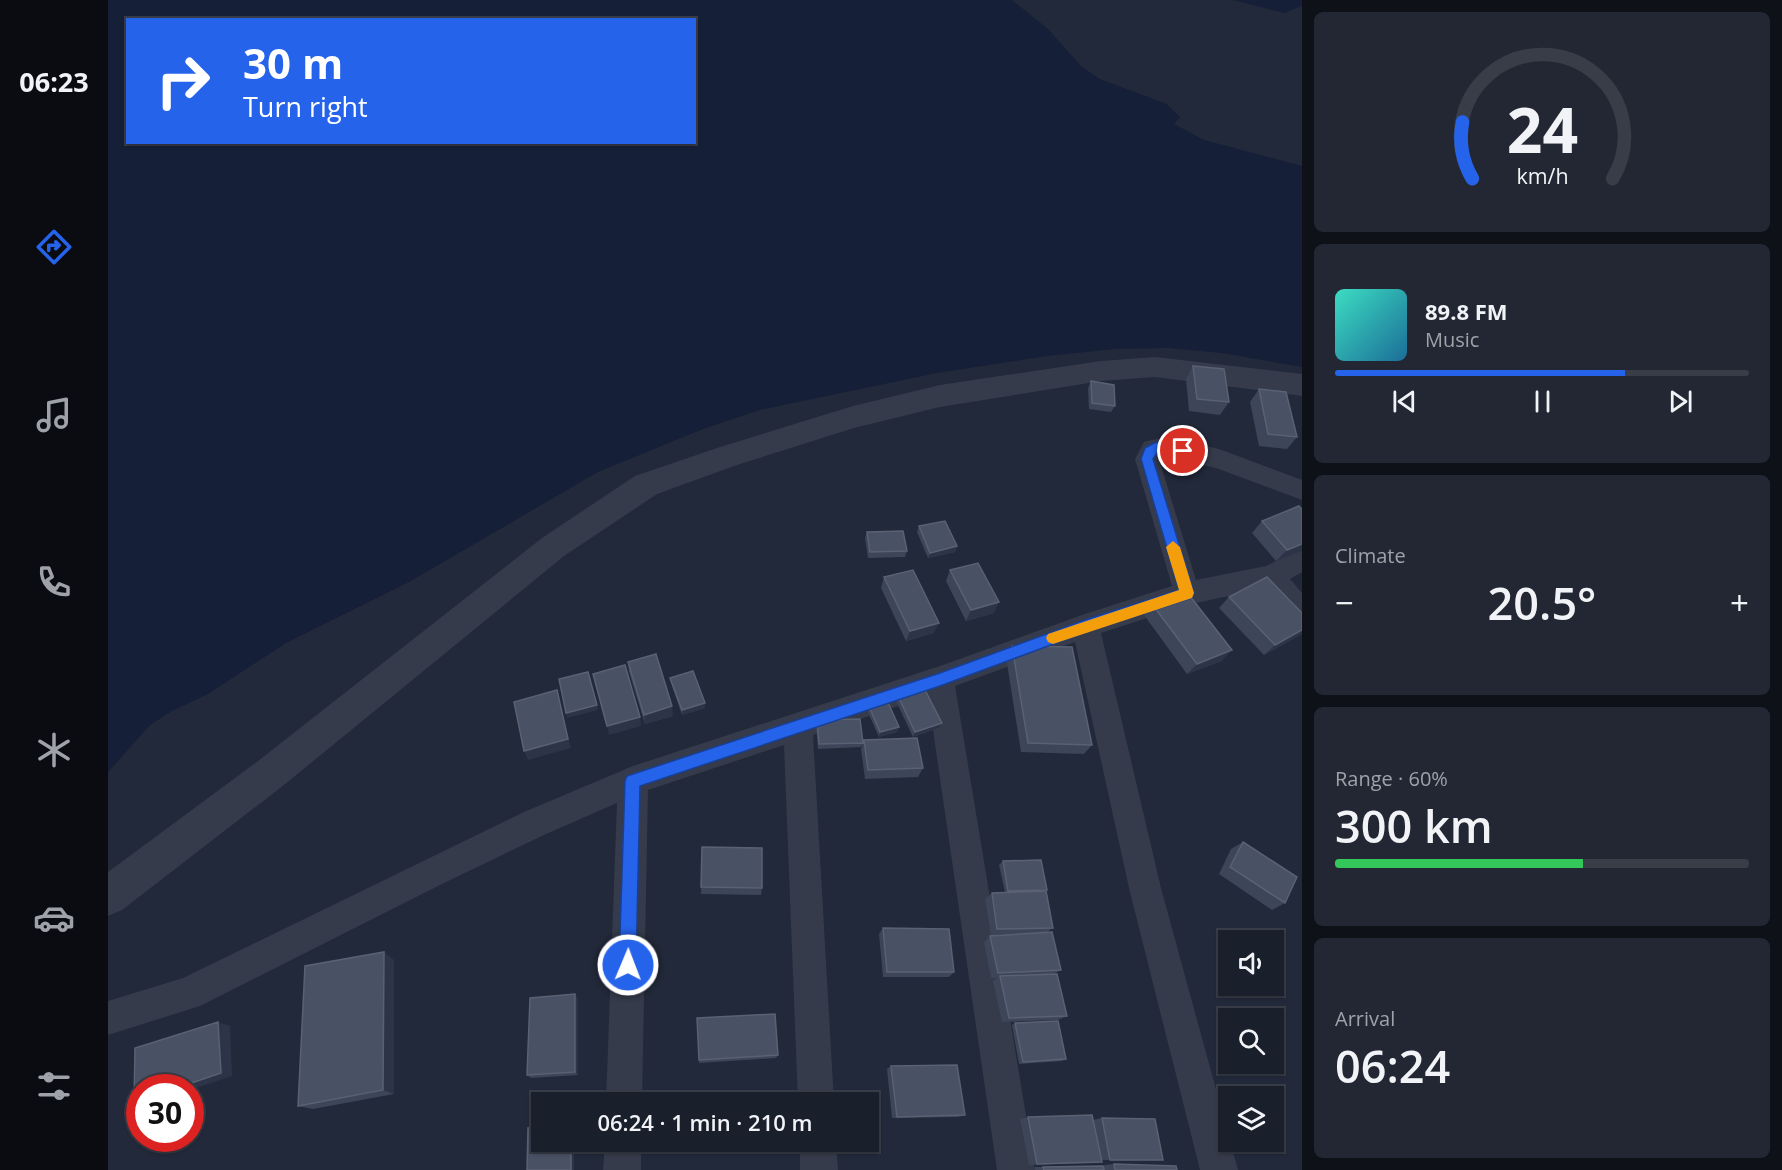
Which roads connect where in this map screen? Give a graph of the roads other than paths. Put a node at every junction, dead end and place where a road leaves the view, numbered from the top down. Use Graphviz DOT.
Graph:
graph roads {
  1 [pos="1302,385"];
  2 [pos="1302,490"];
  3 [pos="1302,559"];
  4 [pos="1272,576"];
  5 [pos="1187,593"];
  6 [pos="1302,612"];
  7 [pos="1085,626"];
  8 [pos="940,679"];
  9 [pos="798,726"];
  10 [pos="633,781"];
  11 [pos="108,896"];
  12 [pos="108,1018"];
  13 [pos="624,1092"];
  14 [pos="816,1092"];
  15 [pos="623,1152"];
  16 [pos="818,1152"];
  17 [pos="622,1170"];
  18 [pos="819,1170"];
  19 [pos="1016,1170"];
  20 [pos="1219,1170"];
  1 -- 11 [label="street"];
  2 -- 5 [label="street"];
  3 -- 4 [label="street"];
  4 -- 5 [label="street"];
  4 -- 6 [label="street"];
  5 -- 7 [label="street"];
  7 -- 8 [label="street"];
  7 -- 20 [label="street"];
  8 -- 9 [label="street"];
  8 -- 19 [label="street"];
  9 -- 10 [label="street"];
  9 -- 14 [label="street"];
  10 -- 12 [label="street"];
  10 -- 13 [label="street"];
  15 -- 17 [label="street"];
  16 -- 18 [label="street"];
}
